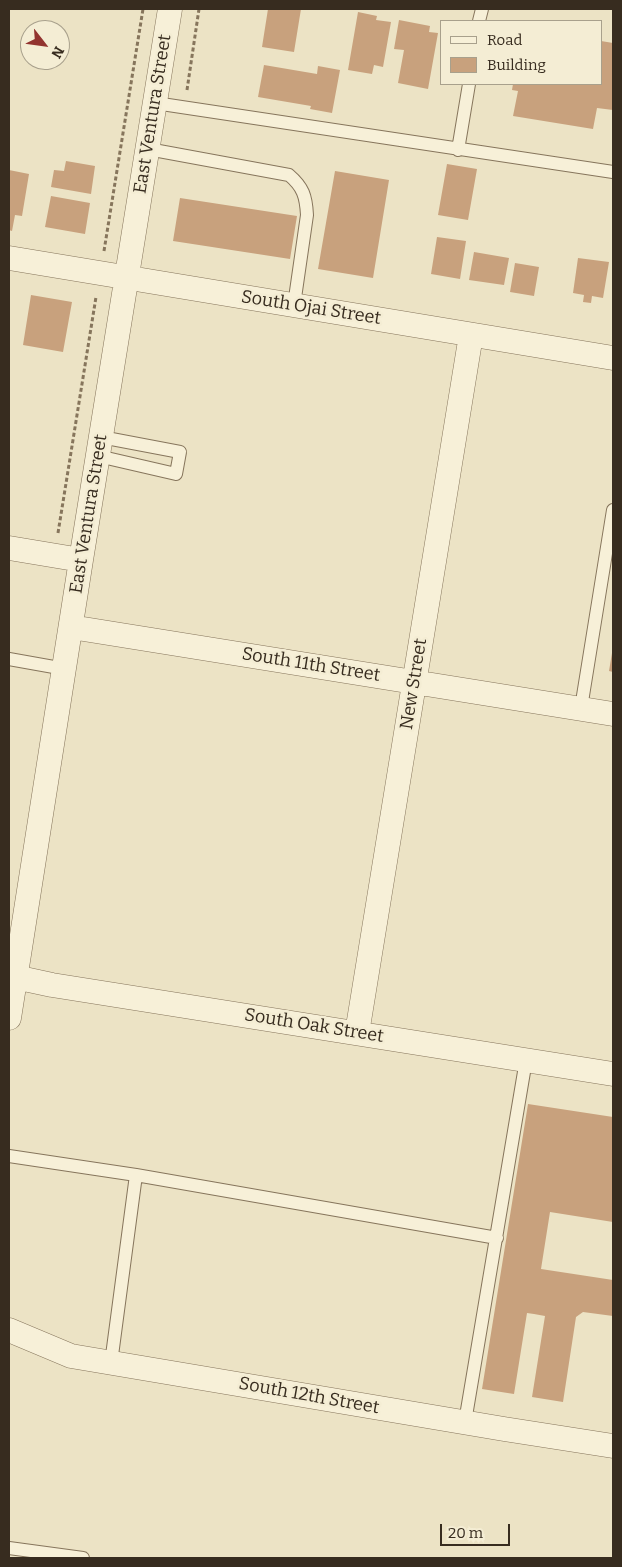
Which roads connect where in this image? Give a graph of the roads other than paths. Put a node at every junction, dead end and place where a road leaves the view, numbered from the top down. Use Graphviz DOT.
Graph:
graph roads {
  1 [pos="170,9"];
  2 [pos="469,85"];
  3 [pos="155,103"];
  4 [pos="148,149"];
  5 [pos="458,150"];
  6 [pos="613,172"];
  7 [pos="9,258"];
  8 [pos="127,276"];
  9 [pos="294,305"];
  10 [pos="471,335"];
  11 [pos="613,358"];
  12 [pos="100,447"];
  13 [pos="613,510"];
  14 [pos="9,548"];
  15 [pos="81,560"];
  16 [pos="600,593"];
  17 [pos="613,595"];
  18 [pos="71,627"];
  19 [pos="9,659"];
  20 [pos="65,669"];
  21 [pos="415,682"];
  22 [pos="581,708"];
  23 [pos="613,714"];
  24 [pos="15,978"];
  25 [pos="9,1018"];
  26 [pos="357,1033"];
  27 [pos="526,1060"];
  28 [pos="613,1074"];
  29 [pos="9,1156"];
  30 [pos="136,1175"];
  31 [pos="497,1238"];
  32 [pos="9,1330"];
  33 [pos="111,1363"];
  34 [pos="465,1422"];
  35 [pos="613,1446"];
  36 [pos="9,1548"];
  37 [pos="83,1558"];
  1 -- 3 [label="street, East Ventura Street"];
  2 -- 5 [label="lane"];
  3 -- 4 [label="street, East Ventura Street"];
  3 -- 5 [label="lane"];
  4 -- 8 [label="street, East Ventura Street"];
  4 -- 9 [label="lane"];
  5 -- 6 [label="lane"];
  7 -- 8 [label="street, South Ojai Street"];
  8 -- 9 [label="street, South Ojai Street"];
  8 -- 12 [label="street, East Ventura Street"];
  9 -- 10 [label="street, South Ojai Street"];
  10 -- 11 [label="street, South Ojai Street"];
  10 -- 21 [label="street, New Street"];
  12 -- 12 [label="lane"];
  12 -- 15 [label="street, East Ventura Street"];
  13 -- 16 [label="lane"];
  14 -- 15 [label="street"];
  15 -- 18 [label="street, East Ventura Street"];
  16 -- 17 [label="lane"];
  16 -- 22 [label="lane"];
  18 -- 20 [label="street, East Ventura Street"];
  18 -- 21 [label="street, South 11th Street"];
  19 -- 20 [label="lane"];
  20 -- 24 [label="street, East Ventura Street"];
  21 -- 22 [label="street, South 11th Street"];
  21 -- 26 [label="street, New Street"];
  22 -- 23 [label="street, South 11th Street"];
  24 -- 25 [label="street, East Ventura Street"];
  24 -- 26 [label="street, South Oak Street"];
  26 -- 27 [label="street, South Oak Street"];
  27 -- 28 [label="street, South Oak Street"];
  27 -- 31 [label="lane"];
  29 -- 30 [label="lane"];
  30 -- 31 [label="lane"];
  30 -- 33 [label="lane"];
  31 -- 34 [label="lane"];
  32 -- 33 [label="street, South 12th Street"];
  33 -- 34 [label="street, South 12th Street"];
  34 -- 35 [label="street, South 12th Street"];
  36 -- 37 [label="lane"];
}
